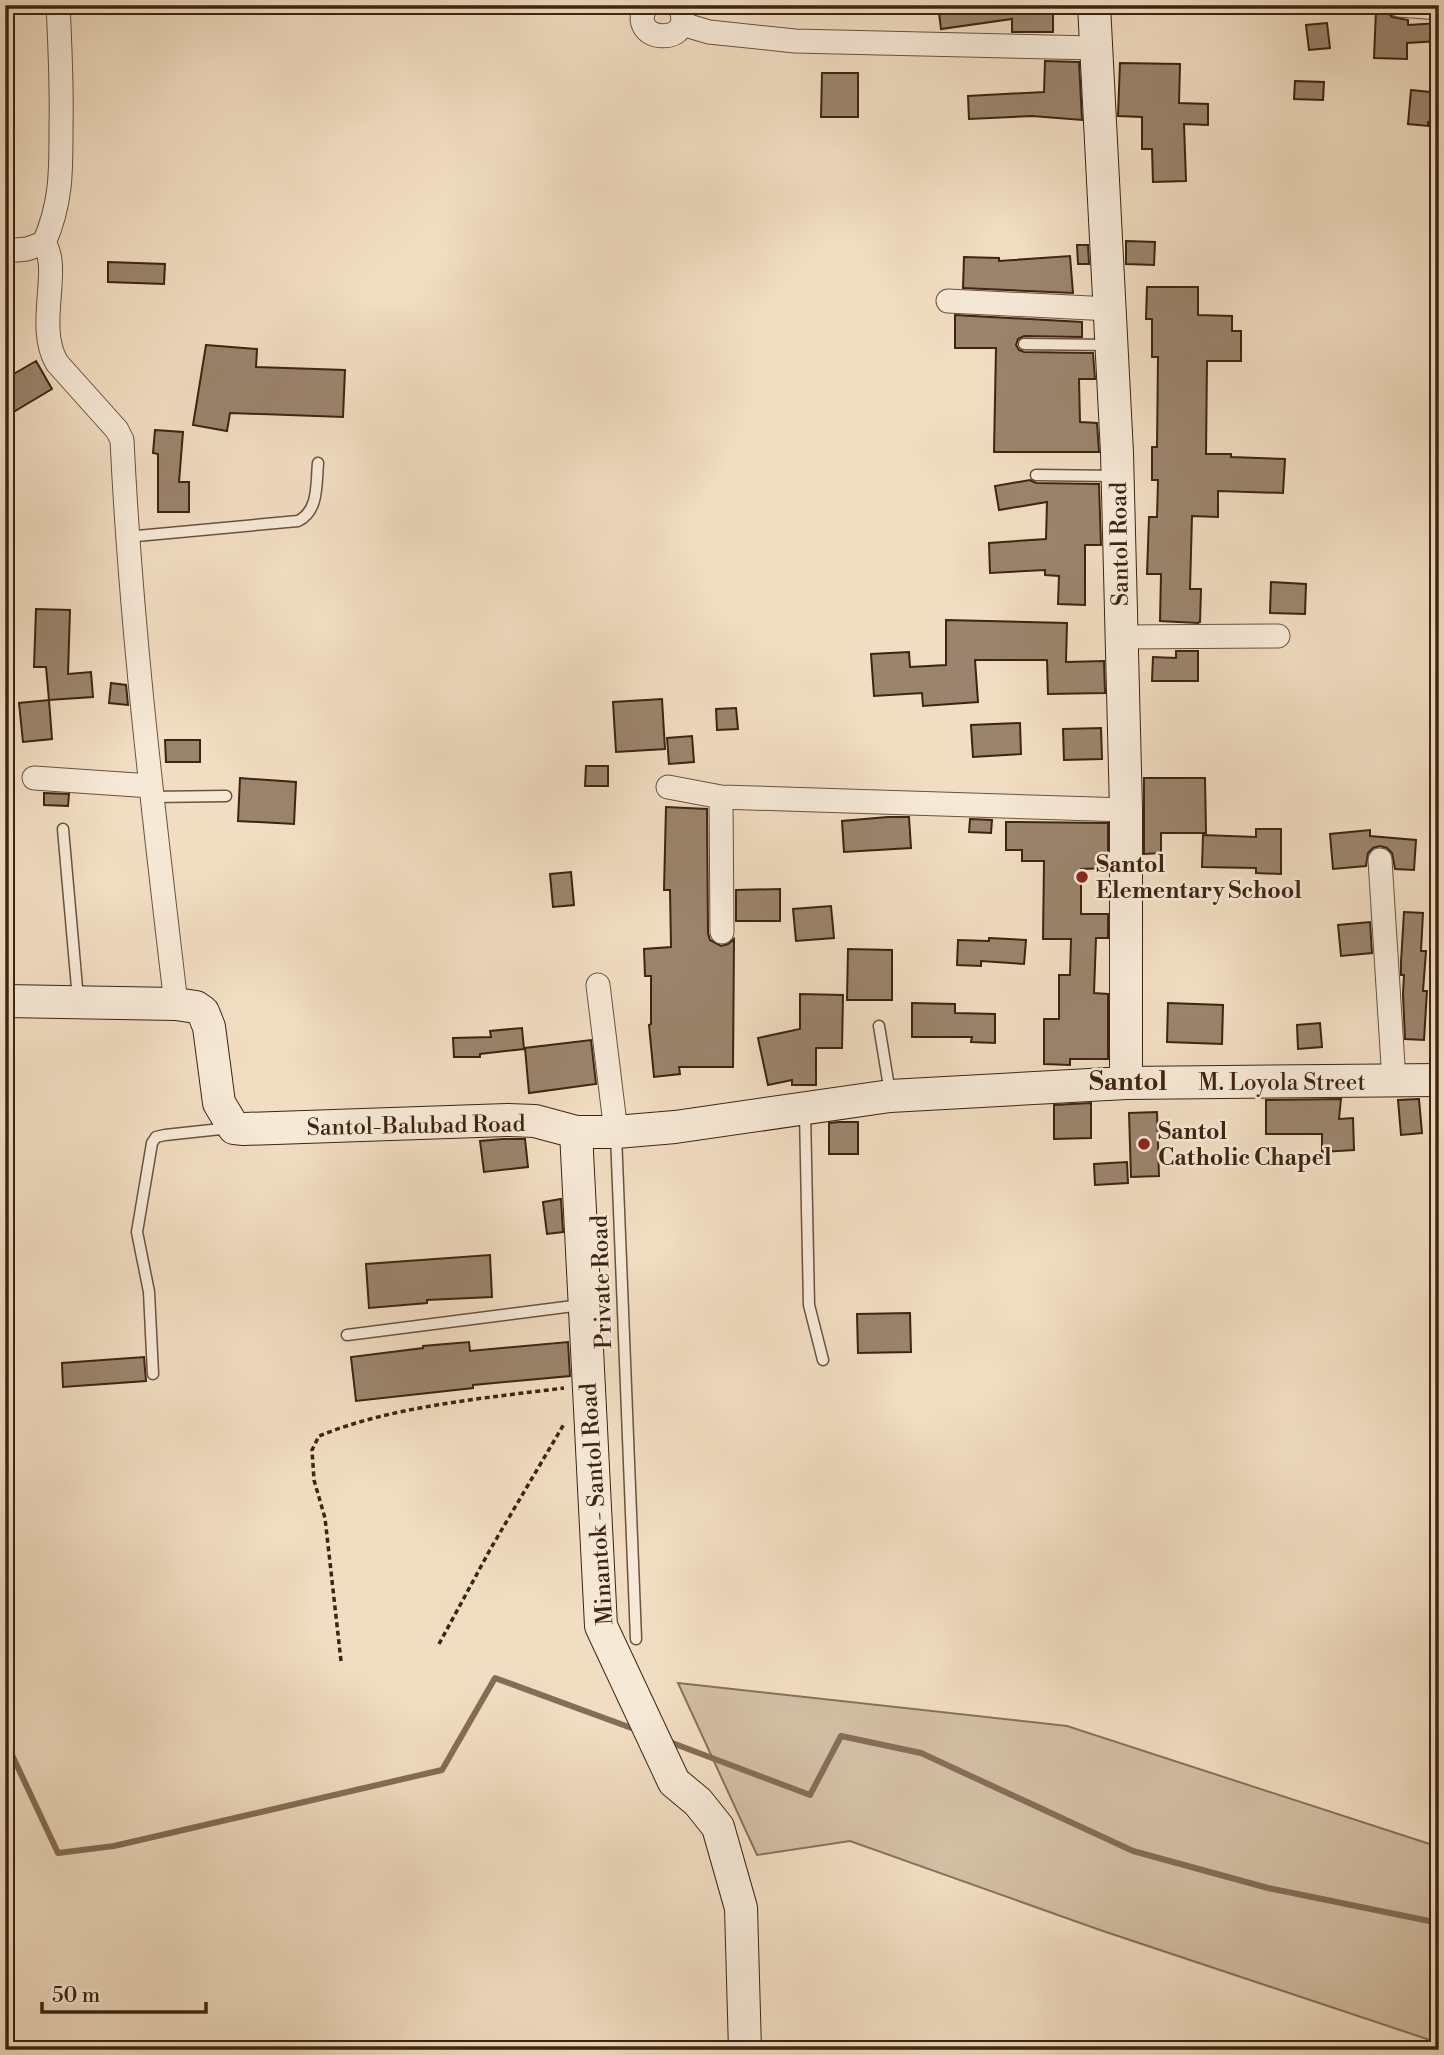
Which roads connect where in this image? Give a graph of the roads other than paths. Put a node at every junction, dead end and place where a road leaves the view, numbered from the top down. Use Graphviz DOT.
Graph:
graph roads {
  1 [pos="58,5"];
  2 [pos="647,5"];
  3 [pos="1094,5"];
  4 [pos="1399,5"];
  5 [pos="1439,8"];
  6 [pos="680,15"];
  7 [pos="1097,48"];
  8 [pos="44,243"];
  9 [pos="5,251"];
  10 [pos="948,301"];
  11 [pos="1110,309"];
  12 [pos="1024,344"];
  13 [pos="1112,345"];
  14 [pos="318,463"];
  15 [pos="1036,475"];
  16 [pos="1118,476"];
  17 [pos="127,537"];
  18 [pos="1121,636"];
  19 [pos="1278,636"];
  20 [pos="34,778"];
  21 [pos="668,788"];
  22 [pos="152,791"];
  23 [pos="226,796"];
  24 [pos="721,797"];
  25 [pos="1126,810"];
  26 [pos="63,829"];
  27 [pos="1380,860"];
  28 [pos="722,932"];
  29 [pos="598,985"];
  30 [pos="5,1001"];
  31 [pos="79,1002"];
  32 [pos="176,1004"];
  33 [pos="879,1026"];
  34 [pos="1439,1080"];
  35 [pos="1394,1081"];
  36 [pos="1126,1083"];
  37 [pos="890,1096"];
  38 [pos="805,1107"];
  39 [pos="233,1128"];
  40 [pos="576,1132"];
  41 [pos="616,1132"];
  42 [pos="584,1305"];
  43 [pos="347,1335"];
  44 [pos="823,1360"];
  45 [pos="153,1374"];
  46 [pos="636,1639"];
  47 [pos="745,2050"];
  1 -- 8 [label="street"];
  2 -- 6 [label="street"];
  3 -- 7 [label="street, Santol Road"];
  4 -- 5 [label="street"];
  6 -- 7 [label="street"];
  7 -- 11 [label="street, Santol Road"];
  8 -- 9 [label="street"];
  8 -- 17 [label="street"];
  10 -- 11 [label="street"];
  11 -- 13 [label="street, Santol Road"];
  12 -- 13 [label="lane"];
  13 -- 16 [label="street, Santol Road"];
  14 -- 17 [label="lane"];
  15 -- 16 [label="lane"];
  16 -- 18 [label="street, Santol Road"];
  17 -- 22 [label="street"];
  18 -- 19 [label="street"];
  18 -- 25 [label="street, Santol Road"];
  20 -- 22 [label="street"];
  21 -- 24 [label="street"];
  22 -- 23 [label="lane"];
  22 -- 32 [label="street"];
  24 -- 25 [label="street"];
  24 -- 28 [label="street"];
  25 -- 36 [label="street, Santol Road"];
  26 -- 31 [label="lane"];
  27 -- 35 [label="street"];
  29 -- 41 [label="street"];
  30 -- 31 [label="street"];
  31 -- 32 [label="street"];
  32 -- 39 [label="street"];
  33 -- 37 [label="lane"];
  34 -- 35 [label="street, M. Loyola Street"];
  35 -- 36 [label="street, M. Loyola Street"];
  36 -- 37 [label="street, Santol-Balubad Road"];
  37 -- 38 [label="street, Santol-Balubad Road"];
  38 -- 41 [label="street, Santol-Balubad Road"];
  38 -- 44 [label="lane"];
  39 -- 40 [label="street, Santol-Balubad Road"];
  39 -- 45 [label="lane"];
  40 -- 41 [label="street, Santol-Balubad Road"];
  40 -- 42 [label="street, Minantok - Santol Road"];
  41 -- 46 [label="lane, Private Road"];
  42 -- 43 [label="lane"];
  42 -- 47 [label="street, Minantok - Santol Road"];
}
